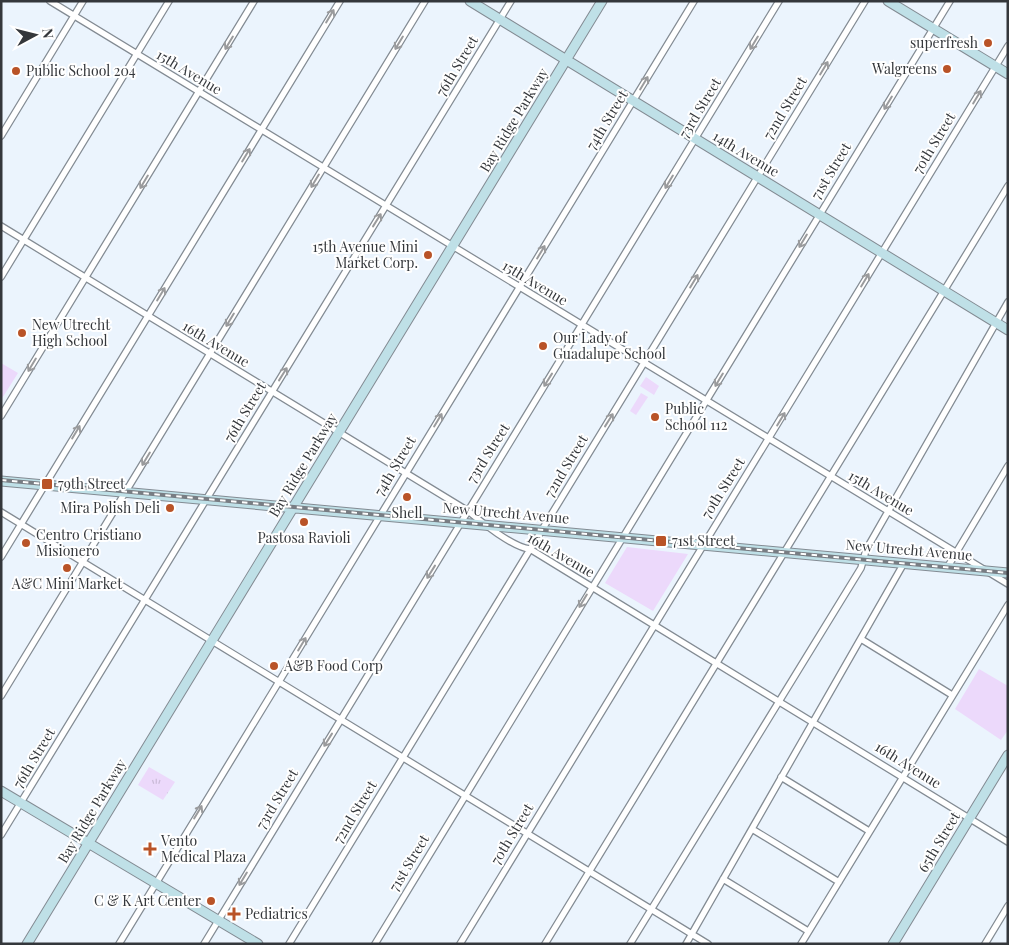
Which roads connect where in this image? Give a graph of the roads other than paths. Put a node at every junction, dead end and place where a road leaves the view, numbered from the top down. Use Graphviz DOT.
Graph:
graph roads {
  1 [pos="50,1"];
  2 [pos="84,1"];
  3 [pos="169,1"];
  4 [pos="254,1"];
  5 [pos="340,1"];
  6 [pos="425,1"];
  7 [pos="470,1"];
  8 [pos="511,1"];
  9 [pos="602,1"];
  10 [pos="694,1"];
  11 [pos="779,1"];
  12 [pos="864,1"];
  13 [pos="888,1"];
  14 [pos="950,1"];
  15 [pos="74,16"];
  16 [pos="500,19"];
  17 [pos="933,29"];
  18 [pos="1008,46"];
  19 [pos="136,54"];
  20 [pos="566,60"];
  21 [pos="995,66"];
  22 [pos="1008,74"];
  23 [pos="198,92"];
  24 [pos="633,101"];
  25 [pos="261,130"];
  26 [pos="1,136"];
  27 [pos="695,139"];
  28 [pos="323,168"];
  29 [pos="757,177"];
  30 [pos="1008,186"];
  31 [pos="386,206"];
  32 [pos="819,215"];
  33 [pos="1,226"];
  34 [pos="24,240"];
  35 [pos="452,247"];
  36 [pos="882,253"];
  37 [pos="1,278"];
  38 [pos="86,278"];
  39 [pos="519,288"];
  40 [pos="944,291"];
  41 [pos="1008,302"];
  42 [pos="147,316"];
  43 [pos="996,323"];
  44 [pos="581,326"];
  45 [pos="1008,330"];
  46 [pos="209,355"];
  47 [pos="644,363"];
  48 [pos="271,393"];
  49 [pos="706,401"];
  50 [pos="1,416"];
  51 [pos="338,433"];
  52 [pos="769,439"];
  53 [pos="1008,466"];
  54 [pos="405,474"];
  55 [pos="831,477"];
  56 [pos="1,481"];
  57 [pos="44,485"];
  58 [pos="126,492"];
  59 [pos="206,499"];
  60 [pos="293,508"];
  61 [pos="468,511"];
  62 [pos="1,512"];
  63 [pos="889,512"];
  64 [pos="380,516"];
  65 [pos="461,522"];
  66 [pos="21,524"];
  67 [pos="485,524"];
  68 [pos="542,530"];
  69 [pos="622,538"];
  70 [pos="702,546"];
  71 [pos="530,549"];
  72 [pos="955,552"];
  73 [pos="783,553"];
  74 [pos="1,556"];
  75 [pos="863,560"];
  76 [pos="83,562"];
  77 [pos="904,564"];
  78 [pos="947,568"];
  79 [pos="988,572"];
  80 [pos="1008,573"];
  81 [pos="1008,584"];
  82 [pos="592,587"];
  83 [pos="144,600"];
  84 [pos="1008,605"];
  85 [pos="654,625"];
  86 [pos="861,639"];
  87 [pos="211,641"];
  88 [pos="716,664"];
  89 [pos="278,682"];
  90 [pos="952,695"];
  91 [pos="1,696"];
  92 [pos="778,702"];
  93 [pos="340,720"];
  94 [pos="812,722"];
  95 [pos="1008,755"];
  96 [pos="403,758"];
  97 [pos="781,777"];
  98 [pos="903,777"];
  99 [pos="1,792"];
  100 [pos="465,796"];
  101 [pos="22,803"];
  102 [pos="969,818"];
  103 [pos="752,828"];
  104 [pos="869,831"];
  105 [pos="527,834"];
  106 [pos="1,836"];
  107 [pos="1008,842"];
  108 [pos="89,844"];
  109 [pos="589,872"];
  110 [pos="723,879"];
  111 [pos="839,882"];
  112 [pos="155,883"];
  113 [pos="1008,906"];
  114 [pos="651,910"];
  115 [pos="218,920"];
  116 [pos="808,931"];
  117 [pos="692,934"];
  118 [pos="27,944"];
  119 [pos="119,944"];
  120 [pos="204,944"];
  121 [pos="258,944"];
  122 [pos="289,944"];
  123 [pos="375,944"];
  124 [pos="460,944"];
  125 [pos="545,944"];
  126 [pos="630,944"];
  127 [pos="686,944"];
  128 [pos="708,944"];
  129 [pos="801,944"];
  130 [pos="893,944"];
  131 [pos="985,944"];
  1 -- 15 [label="street, 15th Avenue"];
  2 -- 15 [label="street"];
  3 -- 19 [label="street"];
  4 -- 23 [label="street, one-way"];
  25 -- 5 [label="street, one-way"];
  6 -- 28 [label="street, one-way"];
  7 -- 16 [label="main road, 14th Avenue"];
  8 -- 16 [label="street, 76th Street"];
  9 -- 20 [label="main road, Bay Ridge Parkway"];
  24 -- 10 [label="street, 74th Street, one-way"];
  11 -- 27 [label="street, 73rd Street, one-way"];
  29 -- 12 [label="street, 72nd Street, one-way"];
  13 -- 17 [label="main road"];
  14 -- 17 [label="street, 71st Street"];
  15 -- 19 [label="street, 15th Avenue"];
  15 -- 26 [label="street"];
  16 -- 20 [label="main road, 14th Avenue"];
  16 -- 31 [label="street, 76th Street"];
  17 -- 21 [label="main road"];
  17 -- 32 [label="street, 71st Street, one-way"];
  18 -- 21 [label="street, 70th Street"];
  19 -- 23 [label="street, 15th Avenue"];
  19 -- 34 [label="street"];
  20 -- 24 [label="main road, 14th Avenue"];
  20 -- 35 [label="main road, Bay Ridge Parkway"];
  21 -- 22 [label="main road"];
  36 -- 21 [label="street, 70th Street, one-way"];
  23 -- 25 [label="street, 15th Avenue"];
  23 -- 38 [label="street, one-way"];
  24 -- 27 [label="main road, 14th Avenue"];
  39 -- 24 [label="street, 74th Street, one-way"];
  25 -- 28 [label="street, 15th Avenue"];
  42 -- 25 [label="street, one-way"];
  27 -- 29 [label="main road, 14th Avenue"];
  27 -- 44 [label="street, 73rd Street, one-way"];
  28 -- 31 [label="street, 15th Avenue"];
  28 -- 46 [label="street, one-way"];
  29 -- 32 [label="main road, 14th Avenue"];
  47 -- 29 [label="street, 72nd Street, one-way"];
  30 -- 40 [label="street"];
  31 -- 35 [label="street, 15th Avenue"];
  48 -- 31 [label="street, 76th Street, one-way"];
  32 -- 36 [label="main road, 14th Avenue"];
  32 -- 49 [label="street, 71st Street, one-way"];
  33 -- 34 [label="street, 16th Avenue"];
  34 -- 37 [label="street"];
  34 -- 38 [label="street, 16th Avenue"];
  35 -- 39 [label="street, 15th Avenue"];
  35 -- 51 [label="main road, Bay Ridge Parkway"];
  36 -- 40 [label="main road, 14th Avenue"];
  52 -- 36 [label="street, 70th Street, one-way"];
  38 -- 42 [label="street, 16th Avenue"];
  38 -- 50 [label="street, one-way"];
  39 -- 44 [label="street, 15th Avenue"];
  54 -- 39 [label="street, 74th Street, one-way"];
  40 -- 43 [label="main road, 14th Avenue"];
  40 -- 55 [label="street"];
  41 -- 43 [label="street"];
  42 -- 46 [label="street, 16th Avenue"];
  57 -- 42 [label="street, one-way"];
  43 -- 45 [label="main road, 14th Avenue"];
  43 -- 63 [label="street"];
  44 -- 47 [label="street, 15th Avenue"];
  44 -- 61 [label="street, 73rd Street, one-way"];
  46 -- 48 [label="street, 16th Avenue"];
  46 -- 58 [label="street, one-way"];
  47 -- 49 [label="street, 15th Avenue"];
  68 -- 47 [label="street, 72nd Street, one-way"];
  48 -- 51 [label="street, 16th Avenue"];
  48 -- 59 [label="street, 76th Street"];
  49 -- 52 [label="street, 15th Avenue"];
  49 -- 69 [label="street, 71st Street"];
  51 -- 54 [label="street, 16th Avenue"];
  51 -- 60 [label="main road, Bay Ridge Parkway"];
  52 -- 55 [label="street, 15th Avenue"];
  52 -- 70 [label="street, 70th Street"];
  53 -- 72 [label="street"];
  54 -- 61 [label="street, 16th Avenue"];
  54 -- 64 [label="street, 74th Street"];
  55 -- 63 [label="street, 15th Avenue"];
  55 -- 73 [label="street"];
  56 -- 57 [label="main road, New Utrecht Avenue"];
  57 -- 58 [label="main road, New Utrecht Avenue"];
  57 -- 66 [label="street"];
  58 -- 59 [label="main road, New Utrecht Avenue"];
  58 -- 76 [label="street"];
  59 -- 60 [label="main road, New Utrecht Avenue"];
  59 -- 83 [label="street, 76th Street"];
  60 -- 64 [label="main road, New Utrecht Avenue"];
  60 -- 87 [label="main road, Bay Ridge Parkway"];
  61 -- 65 [label="street, 73rd Street"];
  61 -- 67 [label="street, 16th Avenue"];
  62 -- 66 [label="street"];
  63 -- 72 [label="street, 15th Avenue"];
  63 -- 75 [label="street"];
  64 -- 65 [label="main road, New Utrecht Avenue"];
  89 -- 64 [label="street, 74th Street, one-way"];
  65 -- 67 [label="main road, New Utrecht Avenue"];
  65 -- 93 [label="street, 73rd Street, one-way"];
  66 -- 74 [label="street"];
  66 -- 76 [label="street"];
  67 -- 68 [label="main road, New Utrecht Avenue"];
  67 -- 71 [label="street, 16th Avenue"];
  68 -- 69 [label="main road, New Utrecht Avenue"];
  68 -- 71 [label="street, 72nd Street"];
  69 -- 70 [label="main road, New Utrecht Avenue"];
  69 -- 82 [label="street, 71st Street"];
  70 -- 73 [label="main road, New Utrecht Avenue"];
  70 -- 85 [label="street, 70th Street"];
  71 -- 82 [label="street, 16th Avenue"];
  71 -- 96 [label="street, 72nd Street"];
  72 -- 78 [label="street"];
  72 -- 79 [label="street, 15th Avenue"];
  73 -- 75 [label="main road, New Utrecht Avenue"];
  73 -- 88 [label="street"];
  75 -- 77 [label="main road, New Utrecht Avenue"];
  75 -- 92 [label="street"];
  76 -- 83 [label="street"];
  76 -- 91 [label="street"];
  77 -- 78 [label="main road, New Utrecht Avenue"];
  77 -- 86 [label="street"];
  78 -- 79 [label="main road, New Utrecht Avenue"];
  79 -- 80 [label="main road, New Utrecht Avenue"];
  79 -- 81 [label="street, 15th Avenue"];
  82 -- 85 [label="street, 16th Avenue"];
  82 -- 100 [label="street, 71st Street, one-way"];
  83 -- 87 [label="street"];
  83 -- 101 [label="street, 76th Street"];
  84 -- 90 [label="street"];
  85 -- 88 [label="street, 16th Avenue"];
  85 -- 105 [label="street, 70th Street"];
  86 -- 90 [label="street"];
  86 -- 94 [label="street"];
  87 -- 89 [label="street"];
  87 -- 108 [label="main road, Bay Ridge Parkway"];
  88 -- 92 [label="street, 16th Avenue"];
  88 -- 109 [label="street"];
  89 -- 93 [label="street"];
  112 -- 89 [label="street, 74th Street, one-way"];
  90 -- 98 [label="street"];
  92 -- 94 [label="street, 16th Avenue"];
  92 -- 114 [label="street"];
  93 -- 96 [label="street"];
  93 -- 115 [label="street, 73rd Street, one-way"];
  94 -- 97 [label="street"];
  94 -- 98 [label="street, 16th Avenue"];
  95 -- 102 [label="main road, 65th Street"];
  96 -- 100 [label="street"];
  96 -- 122 [label="street, 72nd Street"];
  97 -- 103 [label="street"];
  97 -- 104 [label="street"];
  98 -- 102 [label="street, 16th Avenue"];
  98 -- 104 [label="street"];
  99 -- 101 [label="main road"];
  100 -- 105 [label="street"];
  100 -- 123 [label="street, 71st Street"];
  101 -- 106 [label="street, 76th Street"];
  101 -- 108 [label="main road"];
  102 -- 107 [label="street, 16th Avenue"];
  102 -- 130 [label="main road, 65th Street"];
  103 -- 110 [label="street"];
  103 -- 111 [label="street"];
  104 -- 111 [label="street"];
  105 -- 109 [label="street"];
  105 -- 124 [label="street, 70th Street"];
  108 -- 112 [label="main road"];
  108 -- 118 [label="main road, Bay Ridge Parkway"];
  109 -- 114 [label="street"];
  109 -- 125 [label="street"];
  110 -- 116 [label="street"];
  110 -- 117 [label="street"];
  111 -- 116 [label="street"];
  112 -- 115 [label="main road"];
  112 -- 119 [label="street, 74th Street"];
  113 -- 131 [label="street"];
  114 -- 117 [label="street"];
  114 -- 126 [label="street"];
  115 -- 120 [label="street, 73rd Street"];
  115 -- 121 [label="main road"];
  116 -- 129 [label="street"];
  117 -- 127 [label="street"];
  117 -- 128 [label="street"];
}
